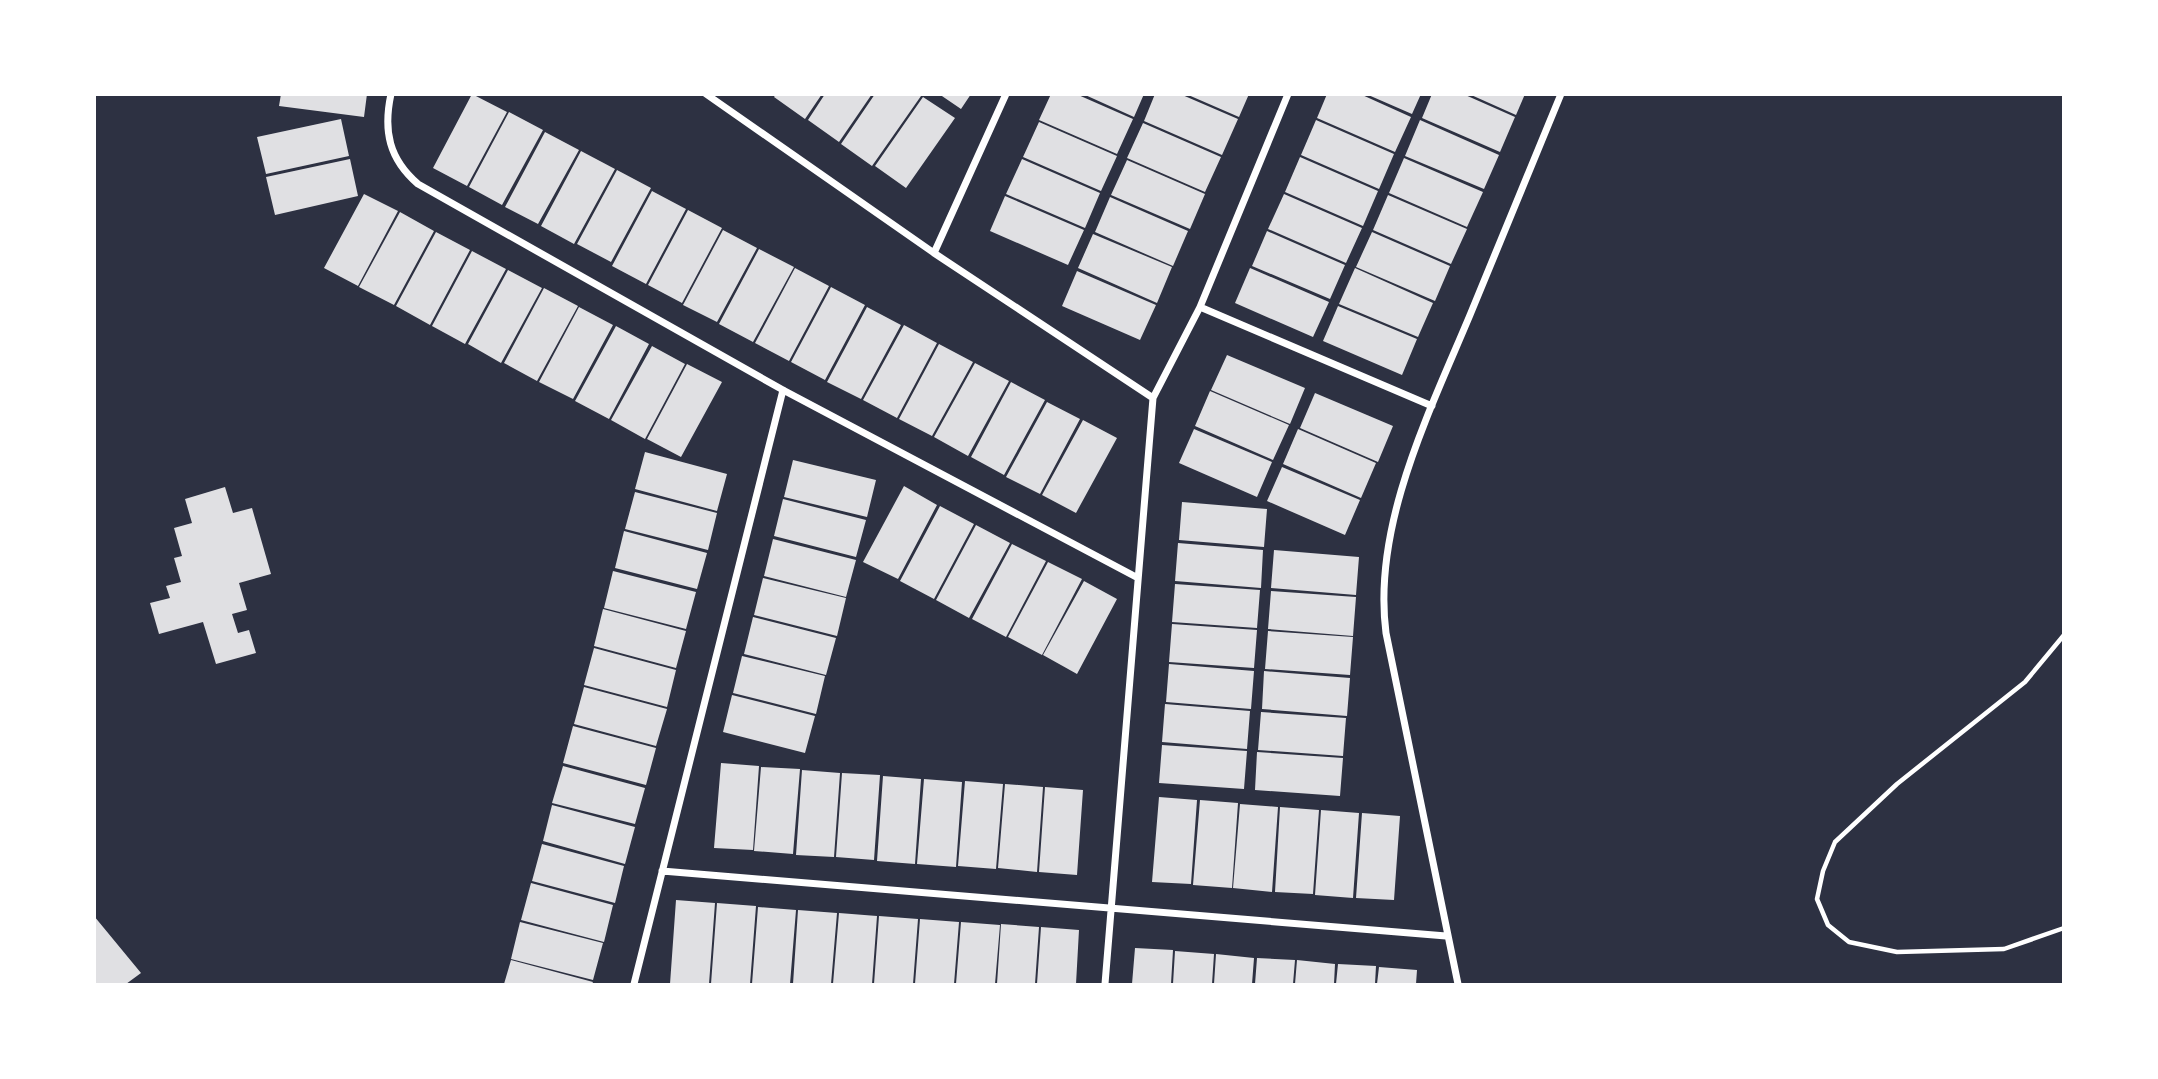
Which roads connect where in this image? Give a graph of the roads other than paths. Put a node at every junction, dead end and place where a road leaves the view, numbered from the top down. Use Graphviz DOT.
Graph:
graph roads {
  1 [pos="391,94"];
  2 [pos="706,94"];
  3 [pos="1006,94"];
  4 [pos="1289,94"];
  5 [pos="1561,94"];
  6 [pos="934,253"];
  7 [pos="1199,307"];
  8 [pos="783,390"];
  9 [pos="1153,398"];
  10 [pos="1432,406"];
  11 [pos="1138,578"];
  12 [pos="662,871"];
  13 [pos="1111,910"];
  14 [pos="1446,936"];
  15 [pos="634,985"];
  16 [pos="1105,985"];
  17 [pos="1458,985"];
  1 -- 8 [label="street"];
  2 -- 6 [label="street"];
  3 -- 6 [label="street"];
  4 -- 7 [label="street"];
  5 -- 10 [label="street"];
  6 -- 9 [label="street"];
  7 -- 9 [label="street"];
  7 -- 10 [label="street"];
  8 -- 11 [label="street"];
  8 -- 12 [label="street"];
  9 -- 11 [label="street"];
  10 -- 14 [label="street"];
  11 -- 13 [label="street"];
  12 -- 13 [label="street"];
  12 -- 15 [label="street"];
  13 -- 14 [label="street"];
  13 -- 16 [label="street"];
  14 -- 17 [label="street"];
}
